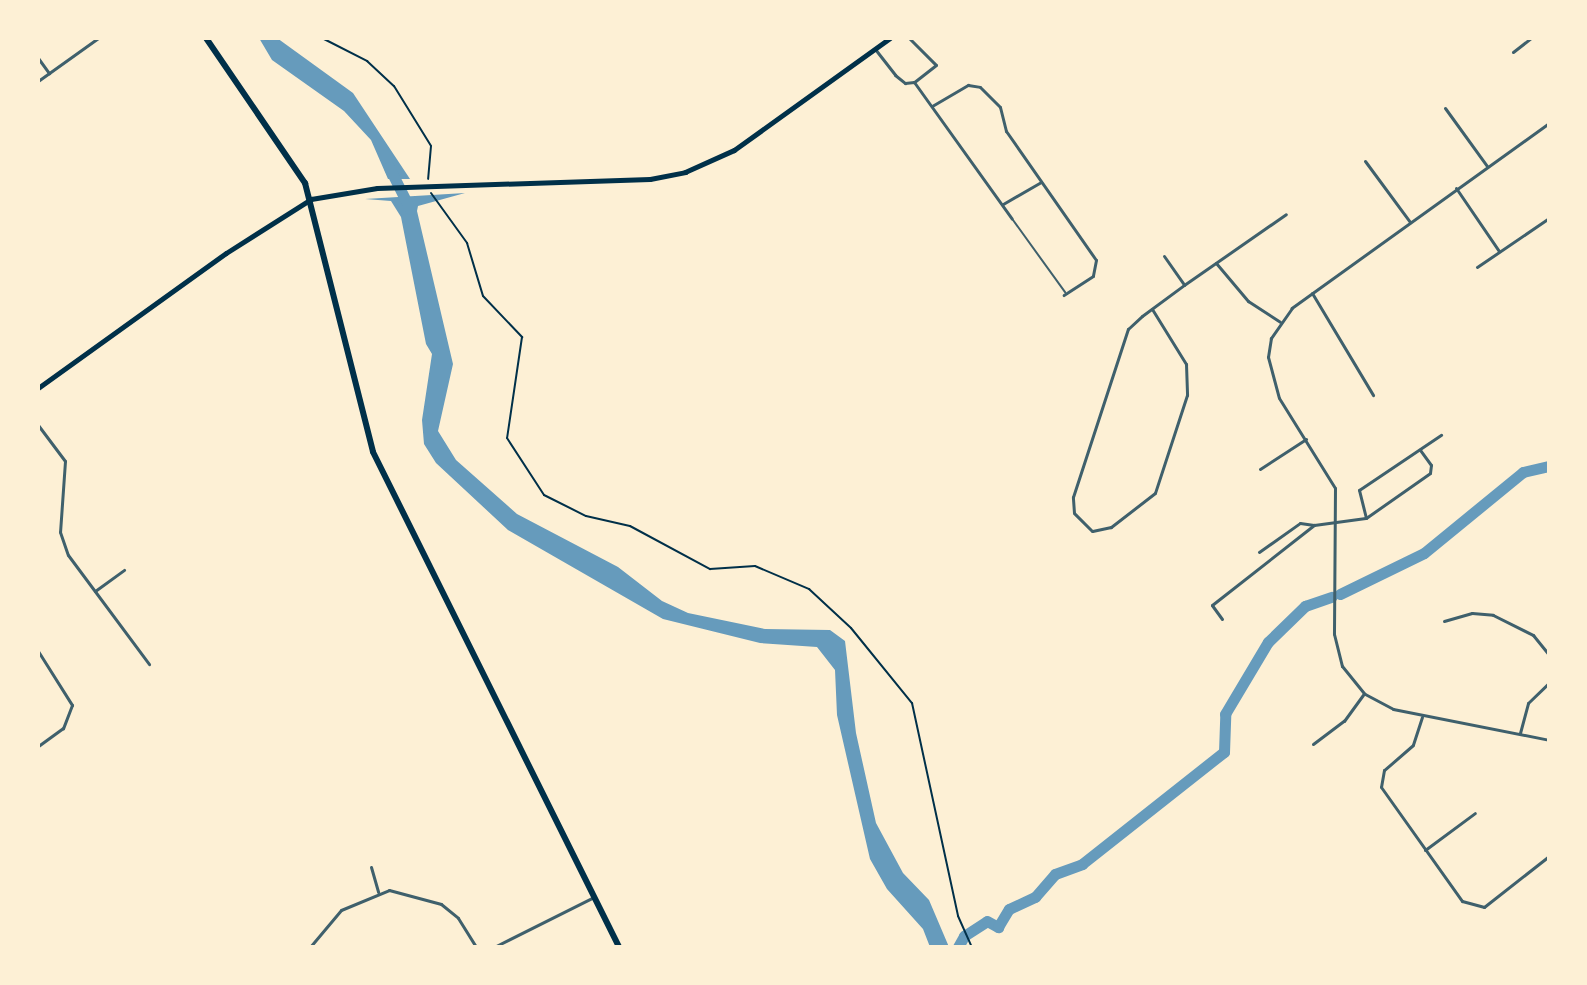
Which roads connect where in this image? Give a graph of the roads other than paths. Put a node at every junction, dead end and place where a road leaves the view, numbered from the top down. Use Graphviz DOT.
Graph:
graph roads {
  1 [pos="98,38"];
  2 [pos="206,38"];
  3 [pos="890,38"];
  4 [pos="909,38"];
  5 [pos="1531,38"];
  6 [pos="875,49"];
  7 [pos="1513,52"];
  8 [pos="38,58"];
  9 [pos="49,73"];
  10 [pos="38,81"];
  11 [pos="914,82"];
  12 [pos="932,106"];
  13 [pos="1445,108"];
  14 [pos="1549,123"];
  15 [pos="1365,161"];
  16 [pos="1487,166"];
  17 [pos="1041,182"];
  18 [pos="1456,188"];
  19 [pos="311,199"];
  20 [pos="1002,205"];
  21 [pos="1286,214"];
  22 [pos="1549,218"];
  23 [pos="1012,219"];
  24 [pos="1410,222"];
  25 [pos="1499,252"];
  26 [pos="1164,256"];
  27 [pos="1216,263"];
  28 [pos="1477,267"];
  29 [pos="1184,285"];
  30 [pos="1312,293"];
  31 [pos="1065,294"];
  32 [pos="1152,309"];
  33 [pos="1280,322"];
  34 [pos="38,388"];
  35 [pos="1373,395"];
  36 [pos="38,425"];
  37 [pos="1441,435"];
  38 [pos="1306,439"];
  39 [pos="1420,450"];
  40 [pos="1260,469"];
  41 [pos="1366,518"];
  42 [pos="1338,523"];
  43 [pos="1314,525"];
  44 [pos="1259,552"];
  45 [pos="124,570"];
  46 [pos="95,591"];
  47 [pos="1222,619"];
  48 [pos="1444,621"];
  49 [pos="38,651"];
  50 [pos="1549,655"];
  51 [pos="149,664"];
  52 [pos="1549,683"];
  53 [pos="1364,693"];
  54 [pos="1423,715"];
  55 [pos="1520,734"];
  56 [pos="1549,740"];
  57 [pos="1313,744"];
  58 [pos="38,746"];
  59 [pos="1475,813"];
  60 [pos="1425,850"];
  61 [pos="1549,856"];
  62 [pos="371,867"];
  63 [pos="378,892"];
  64 [pos="594,897"];
  65 [pos="310,947"];
  66 [pos="476,947"];
  67 [pos="494,947"];
  68 [pos="619,947"];
  1 -- 9 [label="street"];
  2 -- 19 [label="main road"];
  3 -- 6 [label="main road"];
  4 -- 11 [label="street"];
  5 -- 7 [label="street"];
  6 -- 11 [label="street"];
  6 -- 19 [label="main road"];
  8 -- 9 [label="street"];
  9 -- 10 [label="street"];
  11 -- 12 [label="street"];
  12 -- 17 [label="street"];
  12 -- 20 [label="street"];
  13 -- 16 [label="street"];
  14 -- 16 [label="street"];
  15 -- 24 [label="street"];
  16 -- 18 [label="street"];
  17 -- 20 [label="street"];
  17 -- 31 [label="street"];
  18 -- 24 [label="street"];
  18 -- 25 [label="street"];
  19 -- 34 [label="main road"];
  19 -- 64 [label="main road"];
  20 -- 23 [label="street"];
  21 -- 27 [label="street"];
  22 -- 25 [label="street"];
  23 -- 31 [label="lane"];
  24 -- 30 [label="street"];
  25 -- 28 [label="street"];
  26 -- 29 [label="street"];
  27 -- 29 [label="street"];
  27 -- 33 [label="street"];
  29 -- 32 [label="street"];
  30 -- 33 [label="street"];
  30 -- 35 [label="street"];
  32 -- 32 [label="street"];
  33 -- 38 [label="street"];
  36 -- 46 [label="street"];
  37 -- 39 [label="street"];
  38 -- 40 [label="street"];
  38 -- 42 [label="street"];
  39 -- 41 [label="street"];
  39 -- 41 [label="street"];
  41 -- 42 [label="street"];
  42 -- 43 [label="street"];
  42 -- 53 [label="street"];
  43 -- 44 [label="street"];
  43 -- 47 [label="street"];
  45 -- 46 [label="street"];
  46 -- 51 [label="street"];
  48 -- 50 [label="street"];
  49 -- 58 [label="street"];
  52 -- 55 [label="street"];
  53 -- 54 [label="street"];
  53 -- 57 [label="street"];
  54 -- 55 [label="street"];
  54 -- 60 [label="street"];
  55 -- 56 [label="street"];
  59 -- 60 [label="street"];
  60 -- 61 [label="street"];
  62 -- 63 [label="street"];
  63 -- 65 [label="street"];
  63 -- 66 [label="street"];
  64 -- 67 [label="street"];
  64 -- 68 [label="main road"];
}
